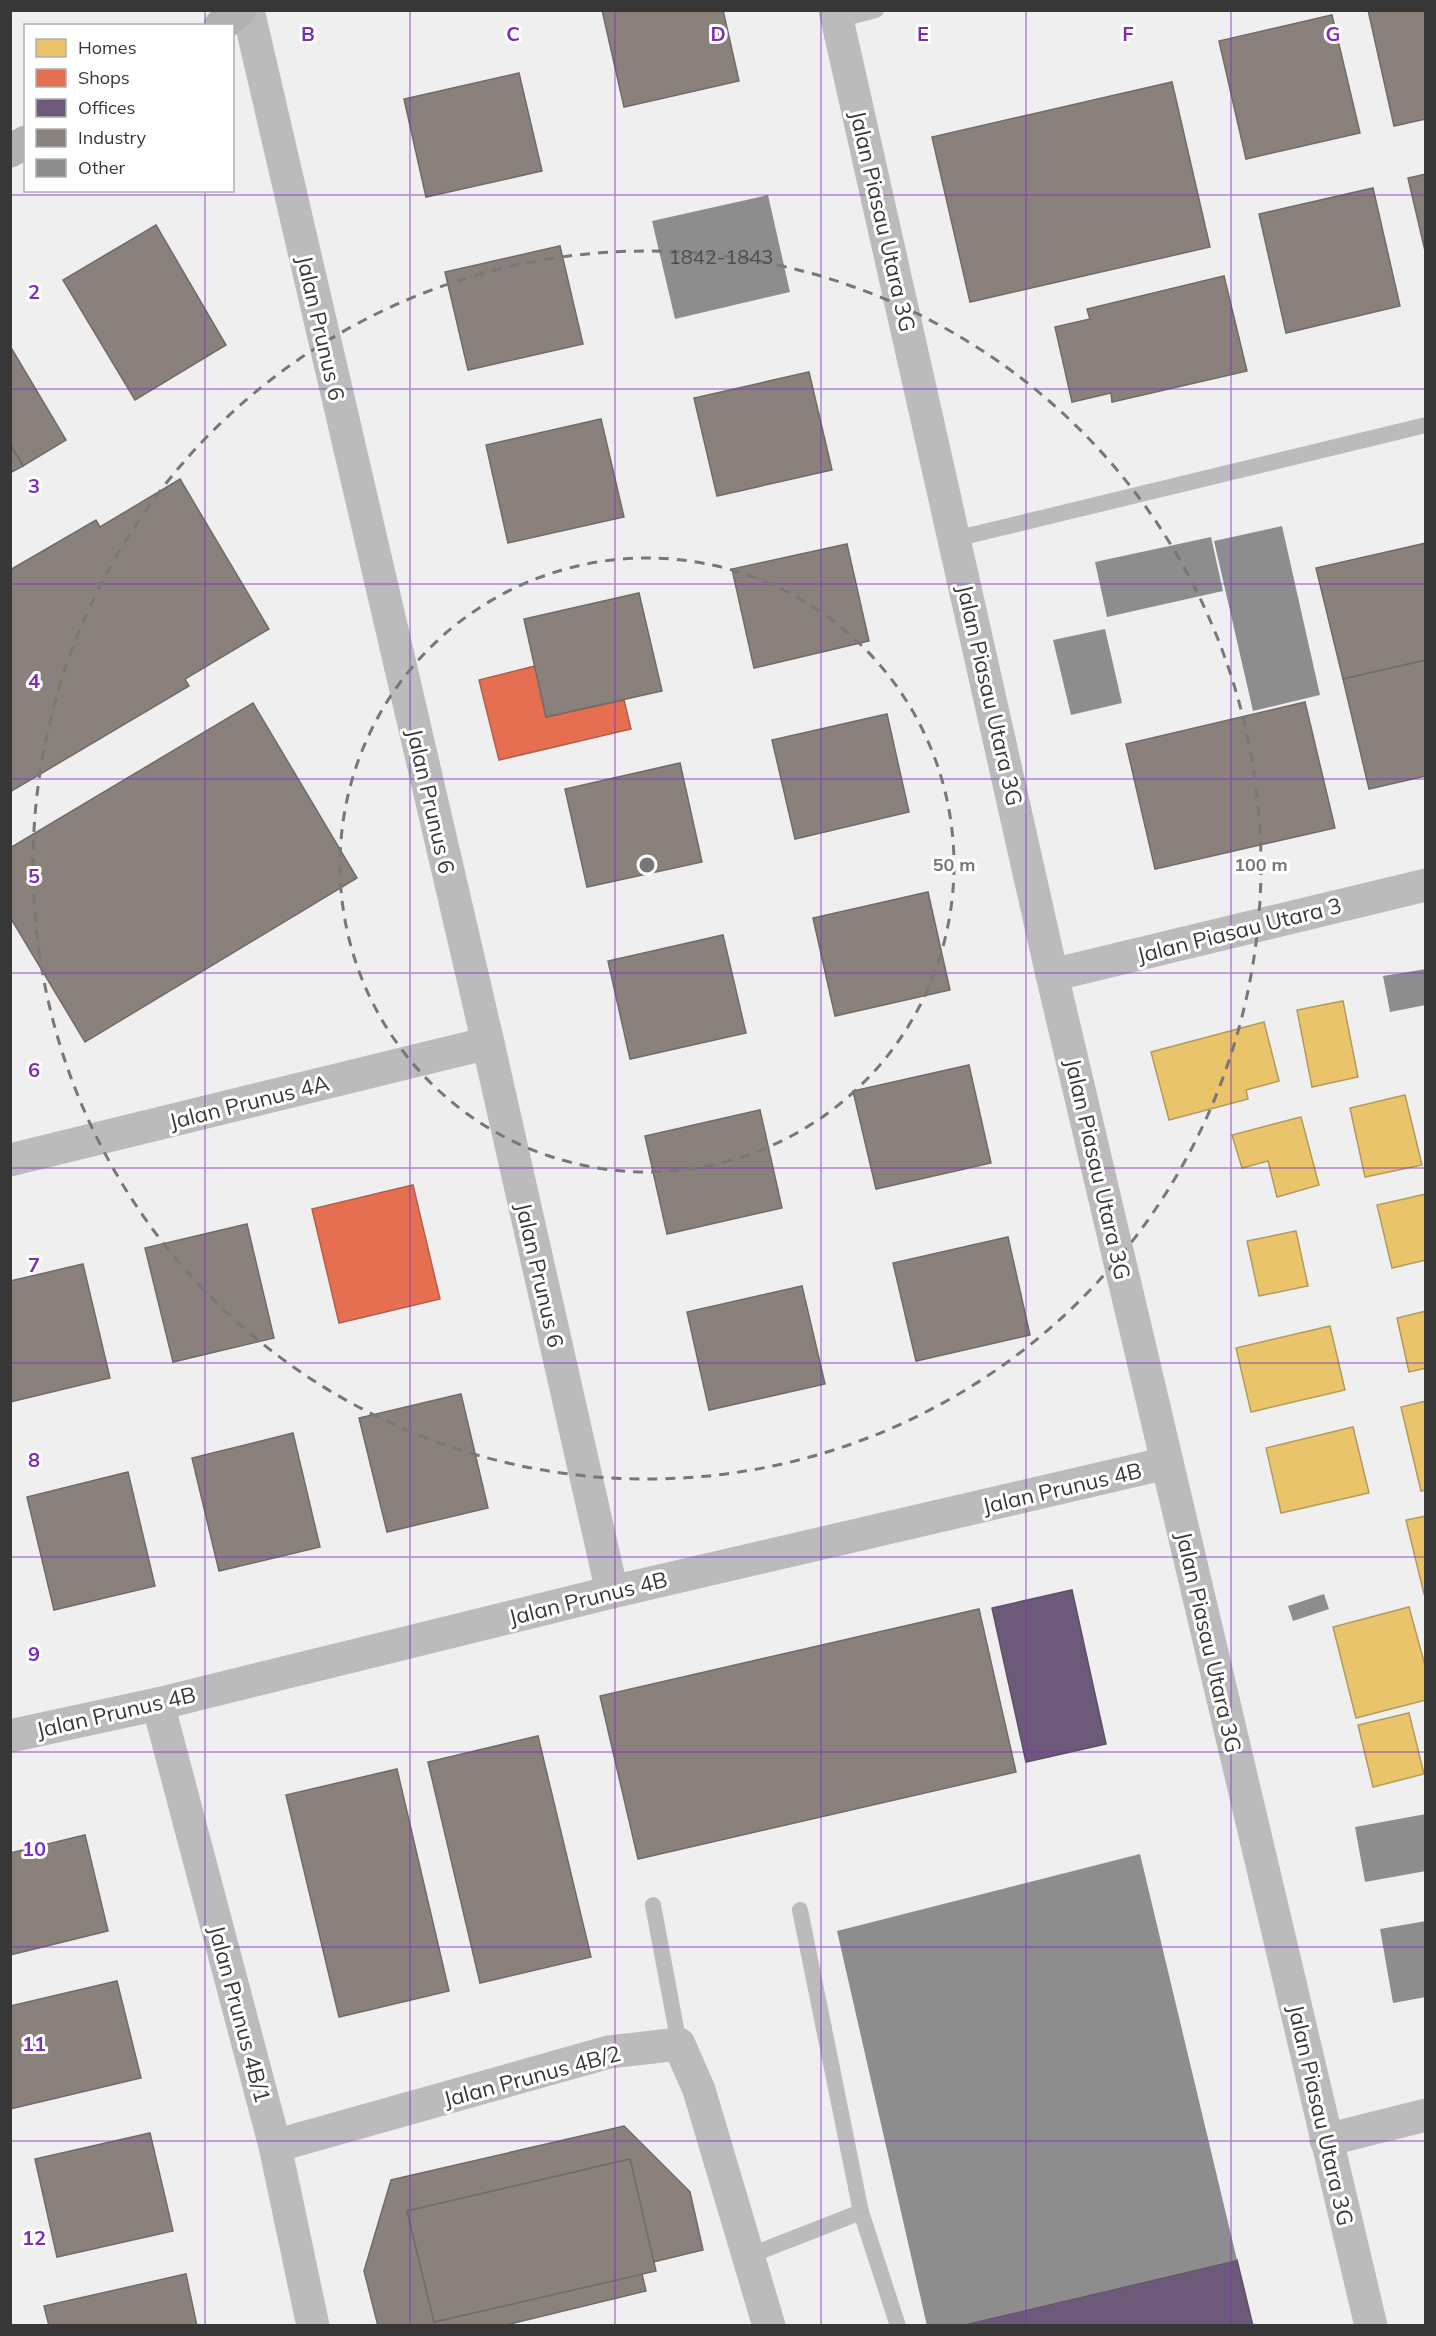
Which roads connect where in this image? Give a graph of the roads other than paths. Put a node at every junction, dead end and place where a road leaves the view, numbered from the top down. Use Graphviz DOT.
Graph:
graph roads {
  1 [pos="240,10"];
  2 [pos="248,10"];
  3 [pos="876,10"];
  4 [pos="836,15"];
  5 [pos="222,24"];
  6 [pos="24,143"];
  7 [pos="10,151"];
  8 [pos="1425,425"];
  9 [pos="955,539"];
  10 [pos="1425,885"];
  11 [pos="1052,975"];
  12 [pos="488,1043"];
  13 [pos="10,1160"];
  14 [pos="1167,1463"];
  15 [pos="612,1592"];
  16 [pos="158,1704"];
  17 [pos="10,1736"];
  18 [pos="652,1905"];
  19 [pos="800,1910"];
  20 [pos="679,2044"];
  21 [pos="1425,2115"];
  22 [pos="1326,2140"];
  23 [pos="275,2146"];
  24 [pos="861,2212"];
  25 [pos="748,2256"];
  26 [pos="313,2325"];
  27 [pos="769,2325"];
  28 [pos="898,2325"];
  29 [pos="1371,2325"];
  1 -- 5 [label="street"];
  2 -- 12 [label="street, Jalan Prunus 6"];
  3 -- 4 [label="lane"];
  4 -- 9 [label="street, Jalan Piasau Utara 3G"];
  6 -- 7 [label="street"];
  8 -- 9 [label="lane"];
  9 -- 11 [label="street, Jalan Piasau Utara 3G"];
  10 -- 11 [label="street, Jalan Piasau Utara 3"];
  11 -- 14 [label="street, Jalan Piasau Utara 3G"];
  12 -- 13 [label="street, Jalan Prunus 4A"];
  12 -- 15 [label="street, Jalan Prunus 6"];
  14 -- 15 [label="street, Jalan Prunus 4B"];
  14 -- 22 [label="street, Jalan Piasau Utara 3G"];
  15 -- 16 [label="street, Jalan Prunus 4B"];
  16 -- 17 [label="street, Jalan Prunus 4B"];
  16 -- 23 [label="street, Jalan Prunus 4B/1"];
  18 -- 20 [label="lane"];
  19 -- 24 [label="lane"];
  20 -- 23 [label="street, Jalan Prunus 4B/2"];
  20 -- 25 [label="street"];
  21 -- 22 [label="street"];
  22 -- 29 [label="street, Jalan Piasau Utara 3G"];
  23 -- 26 [label="street, Jalan Prunus 4B/1"];
  24 -- 25 [label="lane"];
  24 -- 28 [label="lane"];
  25 -- 27 [label="street"];
}
